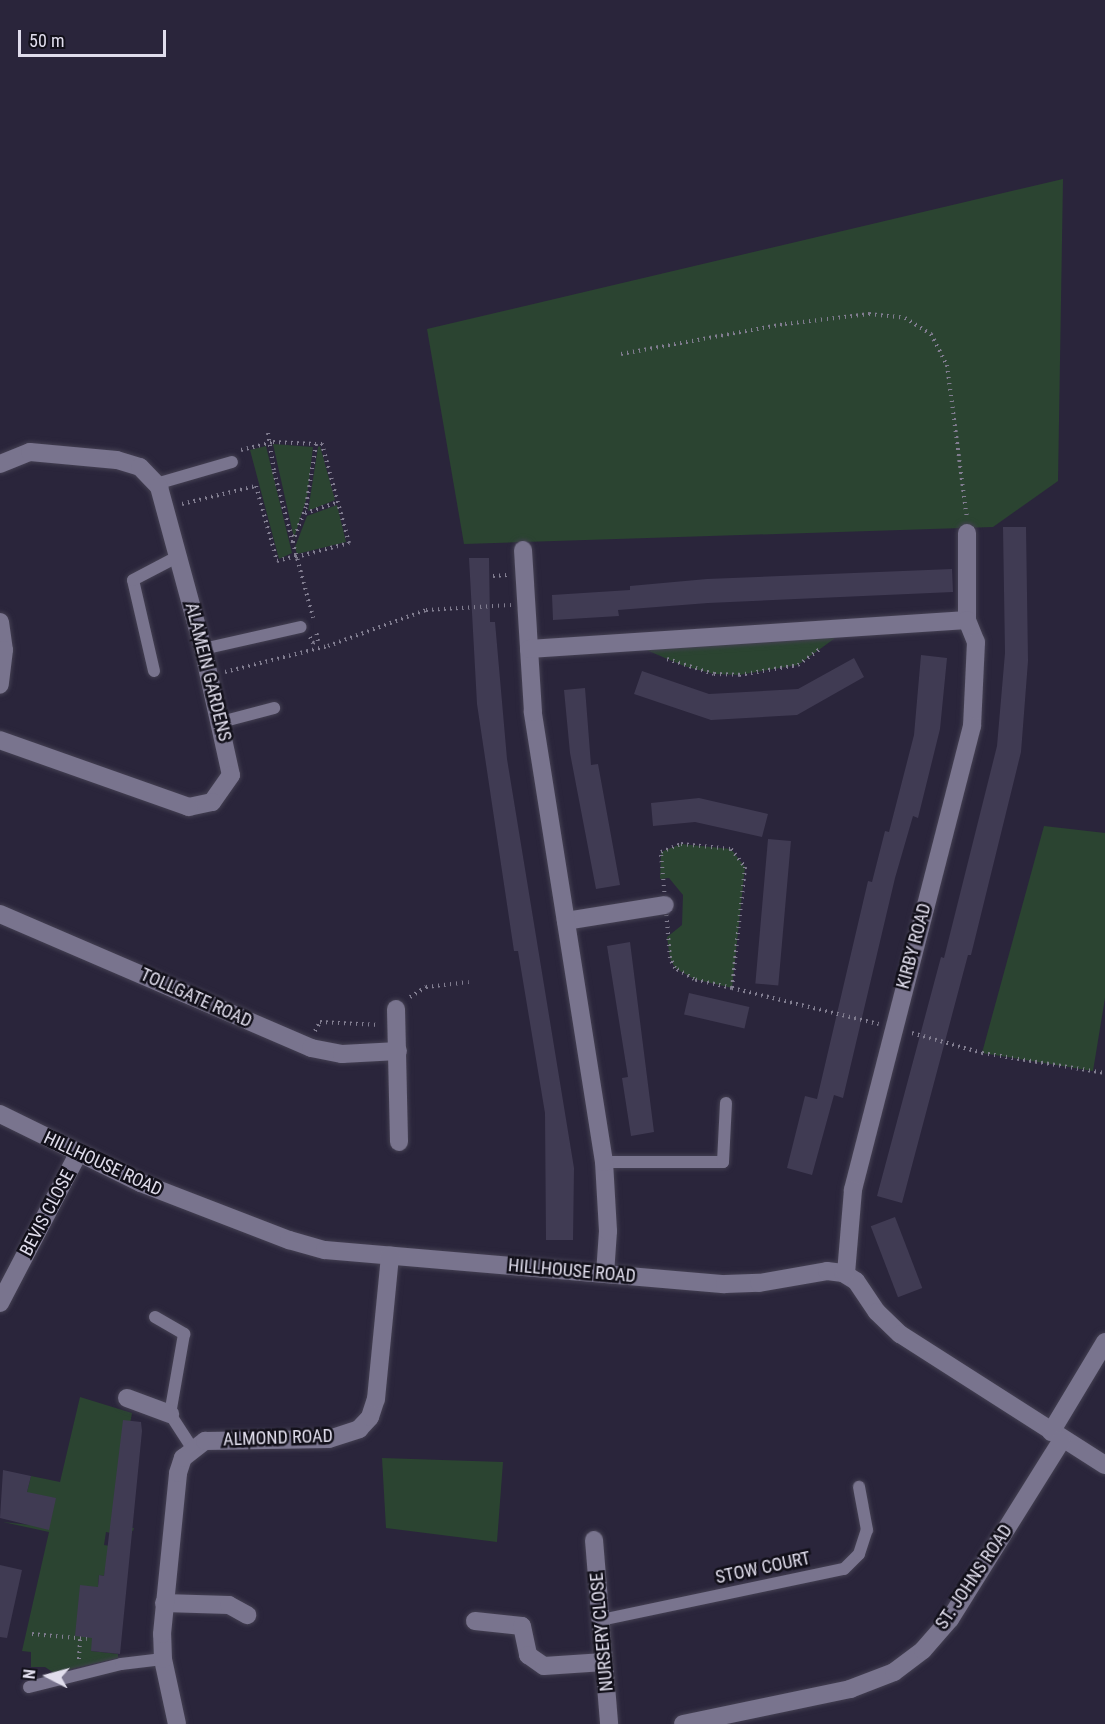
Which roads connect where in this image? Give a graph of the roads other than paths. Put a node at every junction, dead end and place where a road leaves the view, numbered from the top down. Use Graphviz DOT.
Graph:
graph roads {
  1 [pos="231,457"];
  2 [pos="0,464"];
  3 [pos="156,484"];
  4 [pos="967,533"];
  5 [pos="523,553"];
  6 [pos="179,556"];
  7 [pos="967,620"];
  8 [pos="0,622"];
  9 [pos="301,627"];
  10 [pos="209,648"];
  11 [pos="529,649"];
  12 [pos="154,671"];
  13 [pos="0,686"];
  14 [pos="273,708"];
  15 [pos="221,722"];
  16 [pos="0,740"];
  17 [pos="665,905"];
  18 [pos="0,914"];
  19 [pos="566,921"];
  20 [pos="401,1006"];
  21 [pos="398,1051"];
  22 [pos="726,1103"];
  23 [pos="0,1114"];
  24 [pos="399,1142"];
  25 [pos="78,1154"];
  26 [pos="604,1162"];
  27 [pos="390,1256"];
  28 [pos="605,1274"];
  29 [pos="846,1274"];
  30 [pos="0,1303"];
  31 [pos="155,1317"];
  32 [pos="1105,1342"];
  33 [pos="127,1398"];
  34 [pos="170,1414"];
  35 [pos="1057,1436"];
  36 [pos="192,1448"];
  37 [pos="1105,1465"];
  38 [pos="859,1487"];
  39 [pos="594,1540"];
  40 [pos="164,1603"];
  41 [pos="247,1615"];
  42 [pos="475,1620"];
  43 [pos="601,1620"];
  44 [pos="163,1659"];
  45 [pos="604,1662"];
  46 [pos="29,1687"];
  47 [pos="177,1724"];
  48 [pos="609,1724"];
  49 [pos="683,1724"];
  1 -- 3 [label="lane"];
  2 -- 3 [label="street, ALAMEIN GARDENS"];
  3 -- 6 [label="street, ALAMEIN GARDENS"];
  4 -- 7 [label="street, KIRBY ROAD"];
  5 -- 11 [label="street"];
  6 -- 10 [label="street, ALAMEIN GARDENS"];
  6 -- 12 [label="lane"];
  7 -- 11 [label="street"];
  7 -- 29 [label="street, KIRBY ROAD"];
  8 -- 13 [label="street"];
  9 -- 10 [label="lane"];
  10 -- 15 [label="street, ALAMEIN GARDENS"];
  11 -- 19 [label="street"];
  14 -- 15 [label="lane"];
  15 -- 16 [label="street, ALAMEIN GARDENS"];
  17 -- 19 [label="street"];
  18 -- 21 [label="street, TOLLGATE ROAD"];
  19 -- 26 [label="street"];
  20 -- 21 [label="street"];
  21 -- 24 [label="street"];
  22 -- 26 [label="lane"];
  23 -- 25 [label="street, HILLHOUSE ROAD"];
  25 -- 27 [label="street, HILLHOUSE ROAD"];
  25 -- 30 [label="street, BEVIS CLOSE"];
  26 -- 28 [label="street"];
  27 -- 28 [label="street, HILLHOUSE ROAD"];
  27 -- 36 [label="street, ALMOND ROAD"];
  28 -- 29 [label="street, HILLHOUSE ROAD"];
  29 -- 35 [label="street"];
  31 -- 34 [label="lane"];
  32 -- 35 [label="street, ST. JOHNS ROAD"];
  33 -- 34 [label="street"];
  34 -- 36 [label="lane"];
  35 -- 37 [label="street"];
  35 -- 49 [label="street, ST. JOHNS ROAD"];
  36 -- 40 [label="street"];
  38 -- 43 [label="lane, STOW COURT"];
  39 -- 43 [label="street, NURSERY CLOSE"];
  40 -- 41 [label="street"];
  40 -- 44 [label="street"];
  42 -- 45 [label="street"];
  43 -- 45 [label="street, NURSERY CLOSE"];
  44 -- 46 [label="lane"];
  44 -- 47 [label="street"];
  45 -- 48 [label="street, NURSERY CLOSE"];
}
